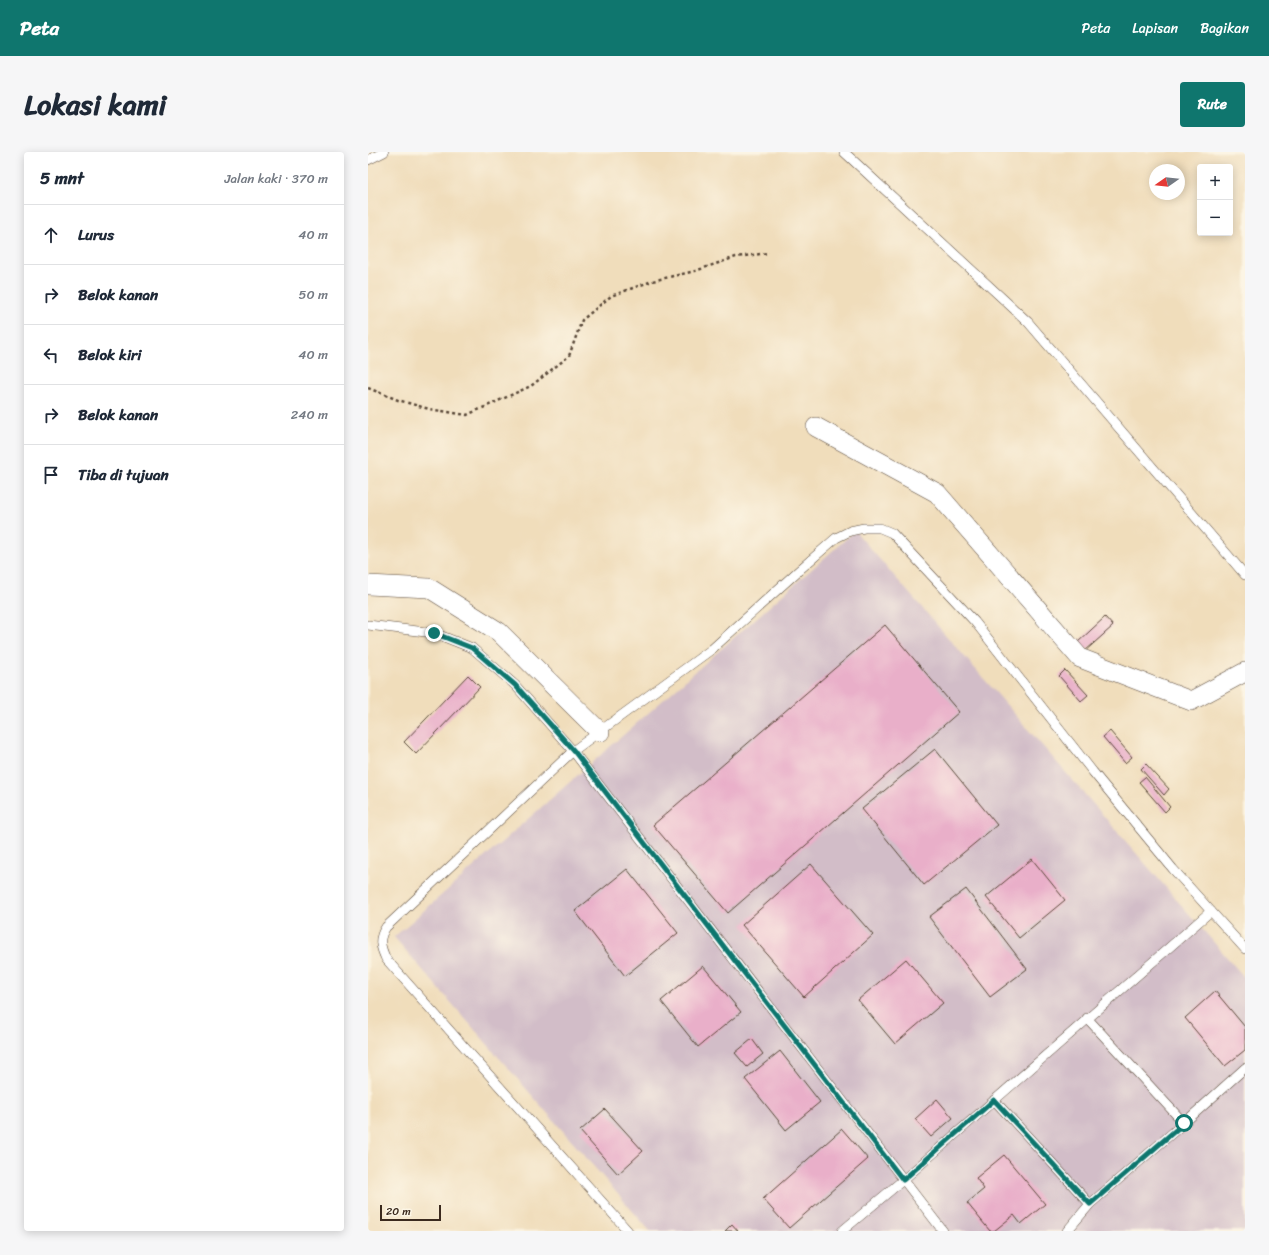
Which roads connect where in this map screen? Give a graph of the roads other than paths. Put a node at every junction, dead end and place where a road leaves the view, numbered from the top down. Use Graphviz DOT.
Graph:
graph roads {
  1 [pos="384,152"];
  2 [pos="844,152"];
  3 [pos="368,160"];
  4 [pos="816,427"];
  5 [pos="1245,575"];
  6 [pos="368,586"];
  7 [pos="368,625"];
  8 [pos="1245,672"];
  9 [pos="600,732"];
  10 [pos="574,751"];
  11 [pos="1211,911"];
  12 [pos="1245,949"];
  13 [pos="1087,1018"];
  14 [pos="1245,1068"];
  15 [pos="994,1100"];
  16 [pos="1184,1123"];
  17 [pos="903,1180"];
  18 [pos="1090,1204"];
  19 [pos="628,1231"];
  20 [pos="842,1231"];
  21 [pos="942,1231"];
  22 [pos="1067,1231"];
  1 -- 3 [label="lane"];
  2 -- 5 [label="lane"];
  4 -- 8 [label="street"];
  6 -- 9 [label="street"];
  7 -- 10 [label="lane"];
  9 -- 10 [label="lane"];
  9 -- 11 [label="lane"];
  10 -- 17 [label="lane"];
  10 -- 19 [label="lane"];
  11 -- 12 [label="lane"];
  11 -- 13 [label="lane"];
  13 -- 15 [label="lane"];
  13 -- 16 [label="lane"];
  14 -- 16 [label="lane"];
  15 -- 17 [label="lane"];
  15 -- 18 [label="lane"];
  16 -- 18 [label="lane"];
  17 -- 20 [label="lane"];
  17 -- 21 [label="lane"];
  18 -- 22 [label="lane"];
}
